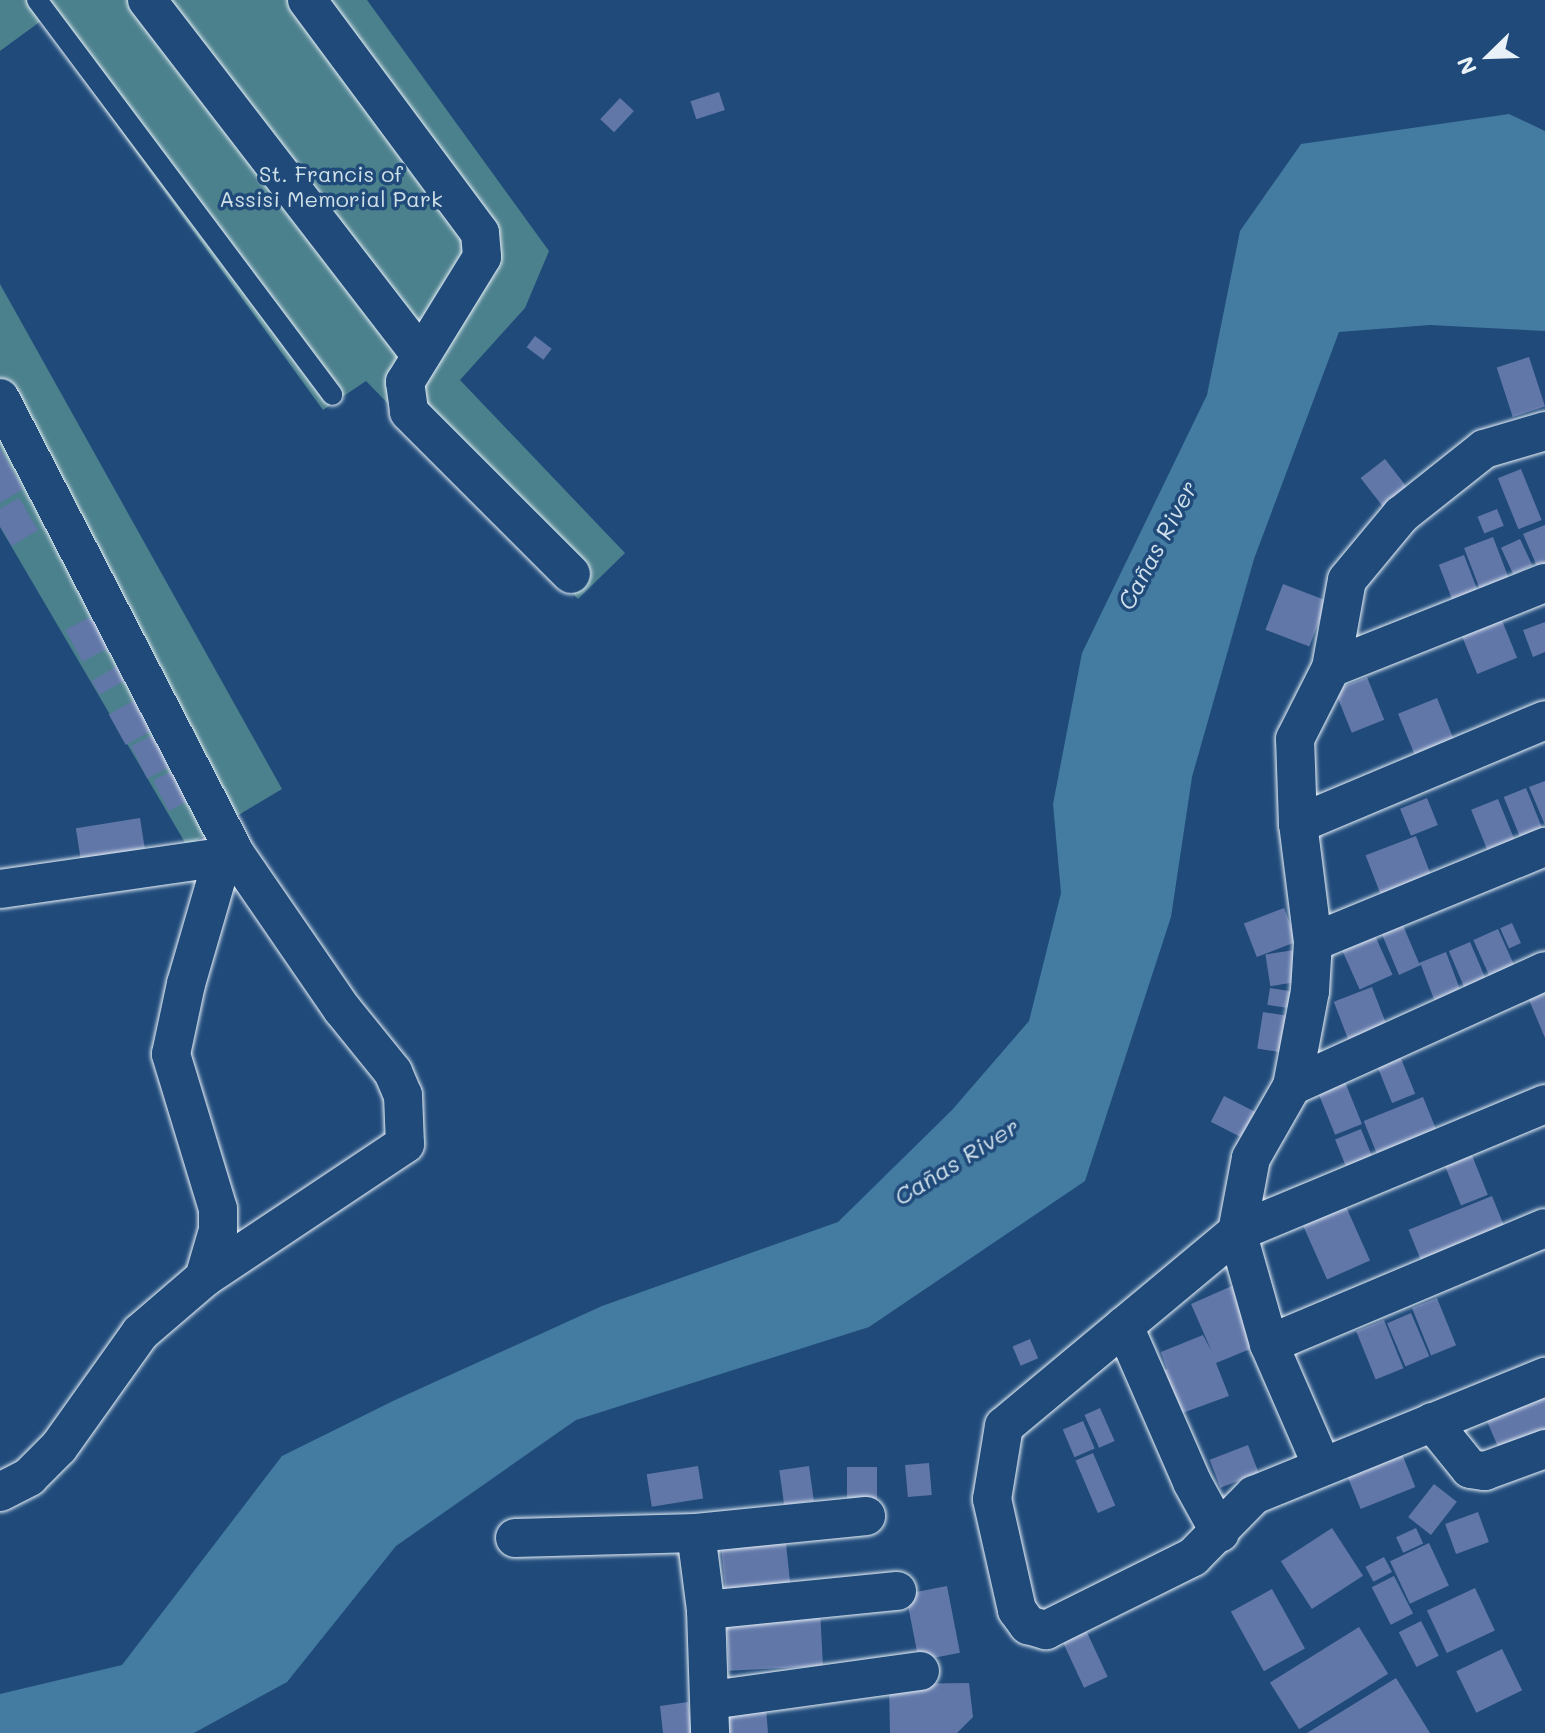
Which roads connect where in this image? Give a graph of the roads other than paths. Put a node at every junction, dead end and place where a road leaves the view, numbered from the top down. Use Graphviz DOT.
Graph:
graph roads {
  1 [pos="37,0"];
  2 [pos="147,0"];
  3 [pos="307,0"];
  4 [pos="421,356"];
  5 [pos="332,395"];
  6 [pos="0,398"];
  7 [pos="1545,431"];
  8 [pos="571,574"];
  9 [pos="1545,583"];
  10 [pos="1331,668"];
  11 [pos="1545,720"];
  12 [pos="1298,824"];
  13 [pos="1545,847"];
  14 [pos="229,856"];
  15 [pos="0,889"];
  16 [pos="1313,942"];
  17 [pos="1545,971"];
  18 [pos="1292,1086"];
  19 [pos="1545,1104"];
  20 [pos="1545,1228"];
  21 [pos="1237,1232"];
  22 [pos="204,1278"];
  23 [pos="1124,1326"];
  24 [pos="1269,1344"];
  25 [pos="1545,1377"];
  26 [pos="1432,1422"];
  27 [pos="1545,1449"];
  28 [pos="1322,1466"];
  29 [pos="0,1492"];
  30 [pos="866,1516"];
  31 [pos="696,1533"];
  32 [pos="1220,1533"];
  33 [pos="515,1538"];
  34 [pos="897,1591"];
  35 [pos="706,1610"];
  36 [pos="920,1671"];
  37 [pos="710,1716"];
  1 -- 5 [label="lane"];
  2 -- 4 [label="street"];
  3 -- 4 [label="street"];
  4 -- 8 [label="street"];
  6 -- 14 [label="street"];
  7 -- 10 [label="street"];
  9 -- 10 [label="street"];
  10 -- 12 [label="street"];
  11 -- 12 [label="street"];
  12 -- 16 [label="street"];
  13 -- 16 [label="street"];
  14 -- 15 [label="street"];
  14 -- 22 [label="street"];
  14 -- 22 [label="street"];
  16 -- 18 [label="street"];
  17 -- 18 [label="street"];
  18 -- 21 [label="street"];
  19 -- 21 [label="street"];
  20 -- 24 [label="street"];
  21 -- 23 [label="street"];
  21 -- 24 [label="street"];
  22 -- 29 [label="street"];
  23 -- 32 [label="street"];
  23 -- 32 [label="street"];
  24 -- 28 [label="street"];
  25 -- 26 [label="street"];
  26 -- 27 [label="street"];
  26 -- 28 [label="street"];
  28 -- 32 [label="street"];
  30 -- 31 [label="street"];
  31 -- 33 [label="street"];
  31 -- 35 [label="street"];
  34 -- 35 [label="street"];
  35 -- 37 [label="street"];
  36 -- 37 [label="street"];
}
